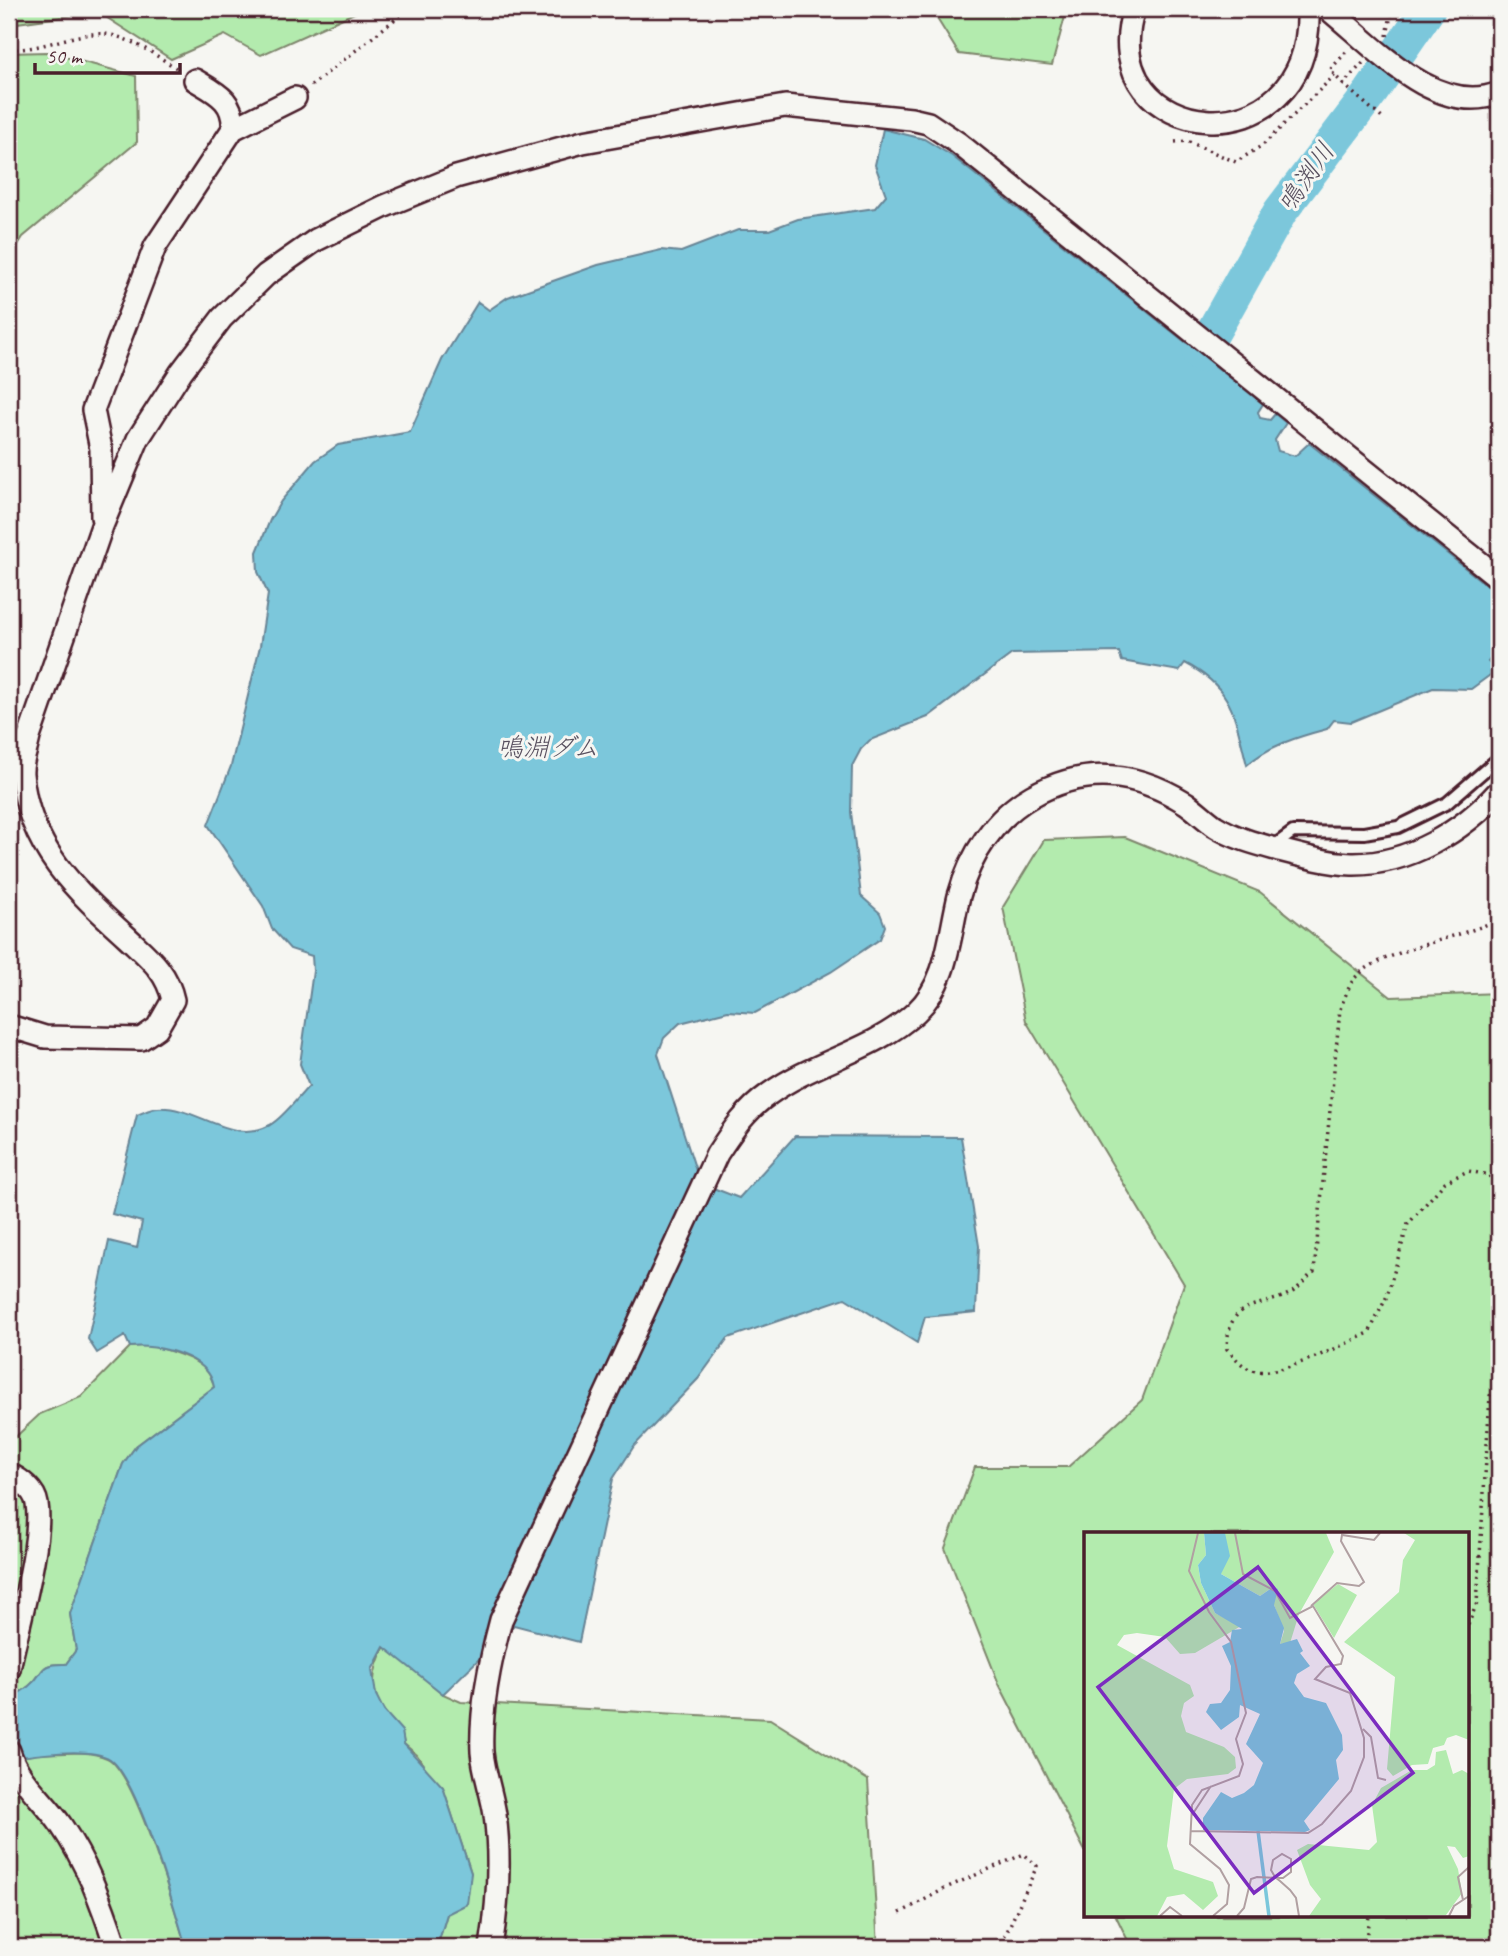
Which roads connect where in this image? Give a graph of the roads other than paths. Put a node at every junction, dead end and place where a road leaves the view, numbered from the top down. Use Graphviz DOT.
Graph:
graph roads {
  1 [pos="1134,9"];
  2 [pos="1308,9"];
  3 [pos="1328,9"];
  4 [pos="195,80"];
  5 [pos="1499,93"];
  6 [pos="295,98"];
  7 [pos="233,129"];
  8 [pos="102,526"];
  9 [pos="1499,578"];
  10 [pos="1499,758"];
  11 [pos="1499,791"];
  12 [pos="1271,848"];
  13 [pos="9,1026"];
  14 [pos="9,1474"];
  15 [pos="9,1669"];
  16 [pos="9,1751"];
  17 [pos="116,1947"];
  18 [pos="491,1947"];
  1 -- 2 [label="street"];
  3 -- 5 [label="street, bridge"];
  4 -- 7 [label="street"];
  6 -- 7 [label="street"];
  7 -- 8 [label="street"];
  8 -- 9 [label="street"];
  8 -- 13 [label="street"];
  10 -- 12 [label="lane"];
  11 -- 12 [label="street"];
  12 -- 18 [label="street"];
  14 -- 15 [label="street"];
  16 -- 17 [label="street"];
}
